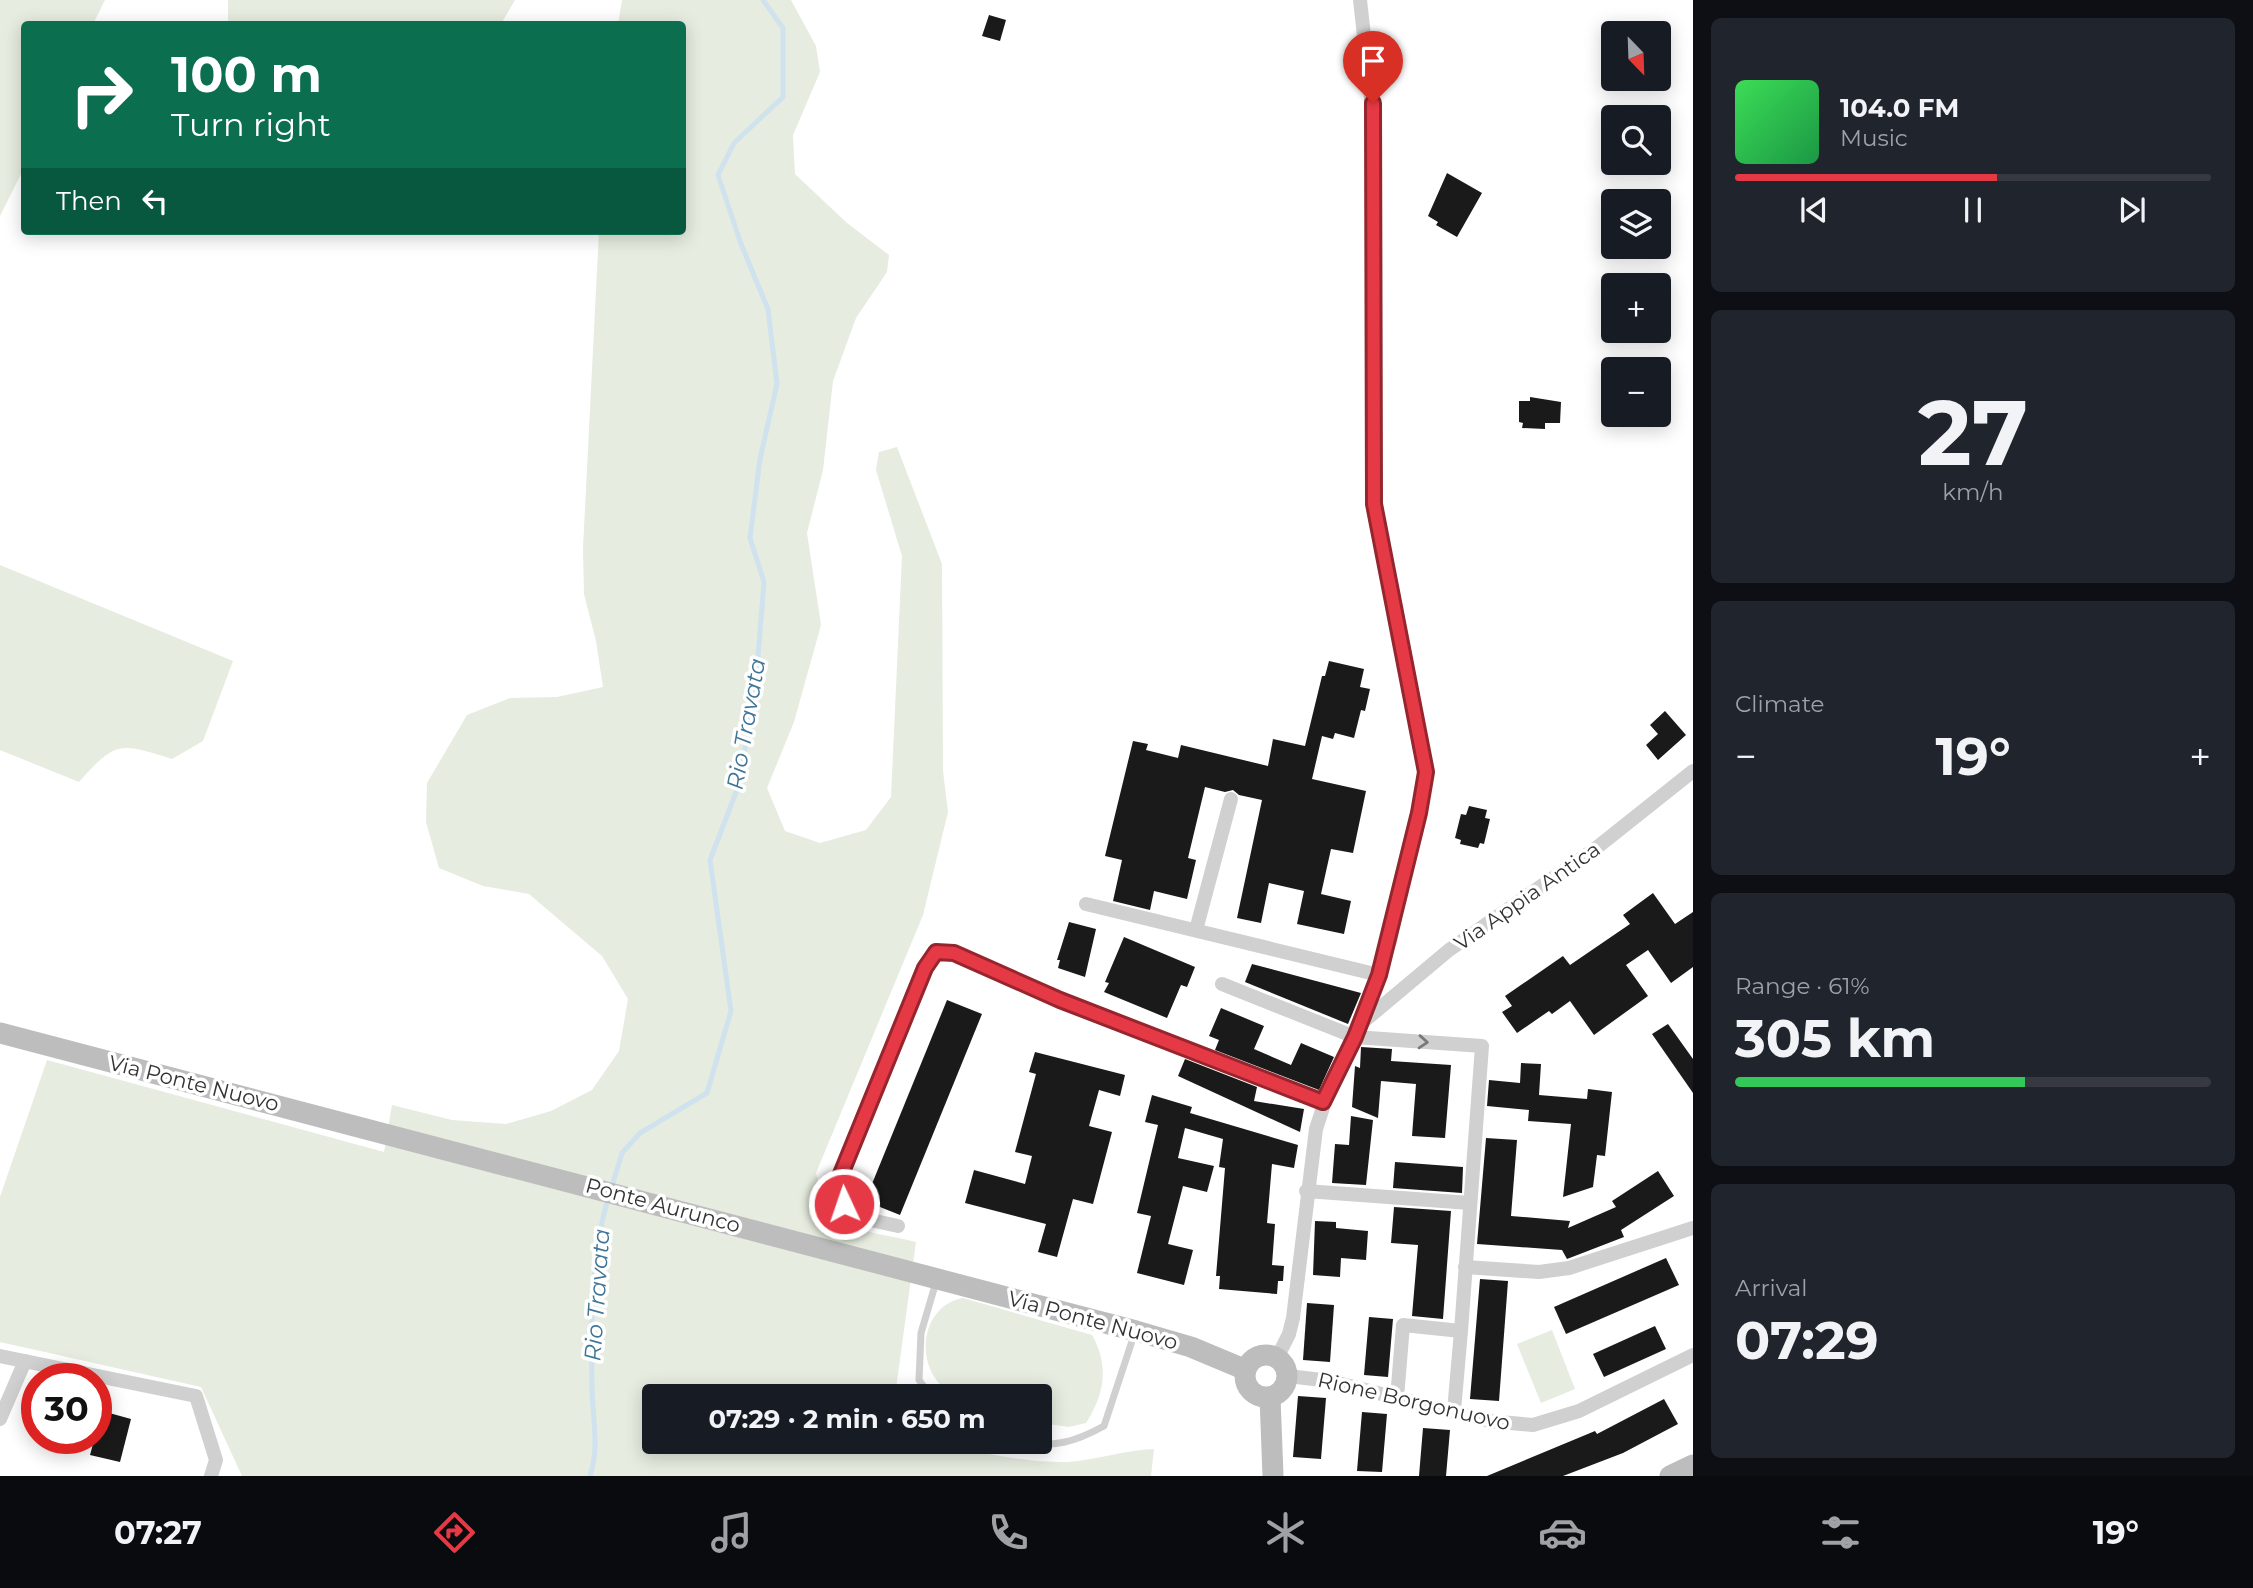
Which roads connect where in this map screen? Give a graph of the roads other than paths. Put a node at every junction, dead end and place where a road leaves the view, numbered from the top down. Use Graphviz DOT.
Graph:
graph roads {
  1 [pos="1360,0"];
  2 [pos="1693,771"];
  3 [pos="1231,799"];
  4 [pos="1086,904"];
  5 [pos="1196,930"];
  6 [pos="1379,975"];
  7 [pos="1222,984"];
  8 [pos="1362,1023"];
  9 [pos="0,1033"];
  10 [pos="1355,1037"];
  11 [pos="1323,1102"];
  12 [pos="388,1133"];
  13 [pos="1306,1191"];
  14 [pos="1470,1203"];
  15 [pos="898,1226"];
  16 [pos="1693,1228"];
  17 [pos="1465,1266"];
  18 [pos="937,1278"];
  19 [pos="1136,1331"];
  20 [pos="1461,1331"];
  21 [pos="1693,1355"];
  22 [pos="0,1356"];
  23 [pos="25,1361"];
  24 [pos="1282,1367"];
  25 [pos="1246,1370"];
  26 [pos="922,1384"];
  27 [pos="1270,1397"];
  28 [pos="1397,1398"];
  29 [pos="1454,1412"];
  30 [pos="0,1419"];
  31 [pos="1052,1446"];
  32 [pos="1693,1465"];
  33 [pos="211,1476"];
  34 [pos="1273,1476"];
  35 [pos="1670,1476"];
  1 -- 6 [label="street"];
  2 -- 8 [label="street, Via Appia Antica"];
  3 -- 5 [label="street"];
  4 -- 5 [label="street"];
  5 -- 6 [label="street"];
  6 -- 8 [label="street"];
  7 -- 10 [label="street"];
  8 -- 10 [label="street"];
  9 -- 12 [label="street, Via Ponte Nuovo"];
  10 -- 11 [label="street"];
  10 -- 14 [label="street, one-way"];
  11 -- 13 [label="street"];
  11 -- 15 [label="street"];
  12 -- 18 [label="street, Ponte Aurunco"];
  13 -- 14 [label="street"];
  13 -- 24 [label="street"];
  14 -- 17 [label="street"];
  16 -- 17 [label="street"];
  17 -- 20 [label="street"];
  18 -- 19 [label="street, Via Ponte Nuovo"];
  18 -- 26 [label="lane"];
  19 -- 25 [label="street, Via Ponte Nuovo"];
  19 -- 31 [label="lane"];
  20 -- 28 [label="street"];
  20 -- 29 [label="street"];
  21 -- 29 [label="street, Rione Borgonuovo"];
  22 -- 23 [label="street"];
  23 -- 30 [label="street"];
  23 -- 33 [label="street"];
  24 -- 25 [label="street"];
  24 -- 27 [label="street"];
  24 -- 28 [label="street, Rione Borgonuovo"];
  25 -- 27 [label="street"];
  27 -- 34 [label="street"];
  28 -- 29 [label="street, Rione Borgonuovo"];
  32 -- 35 [label="street"];
}
